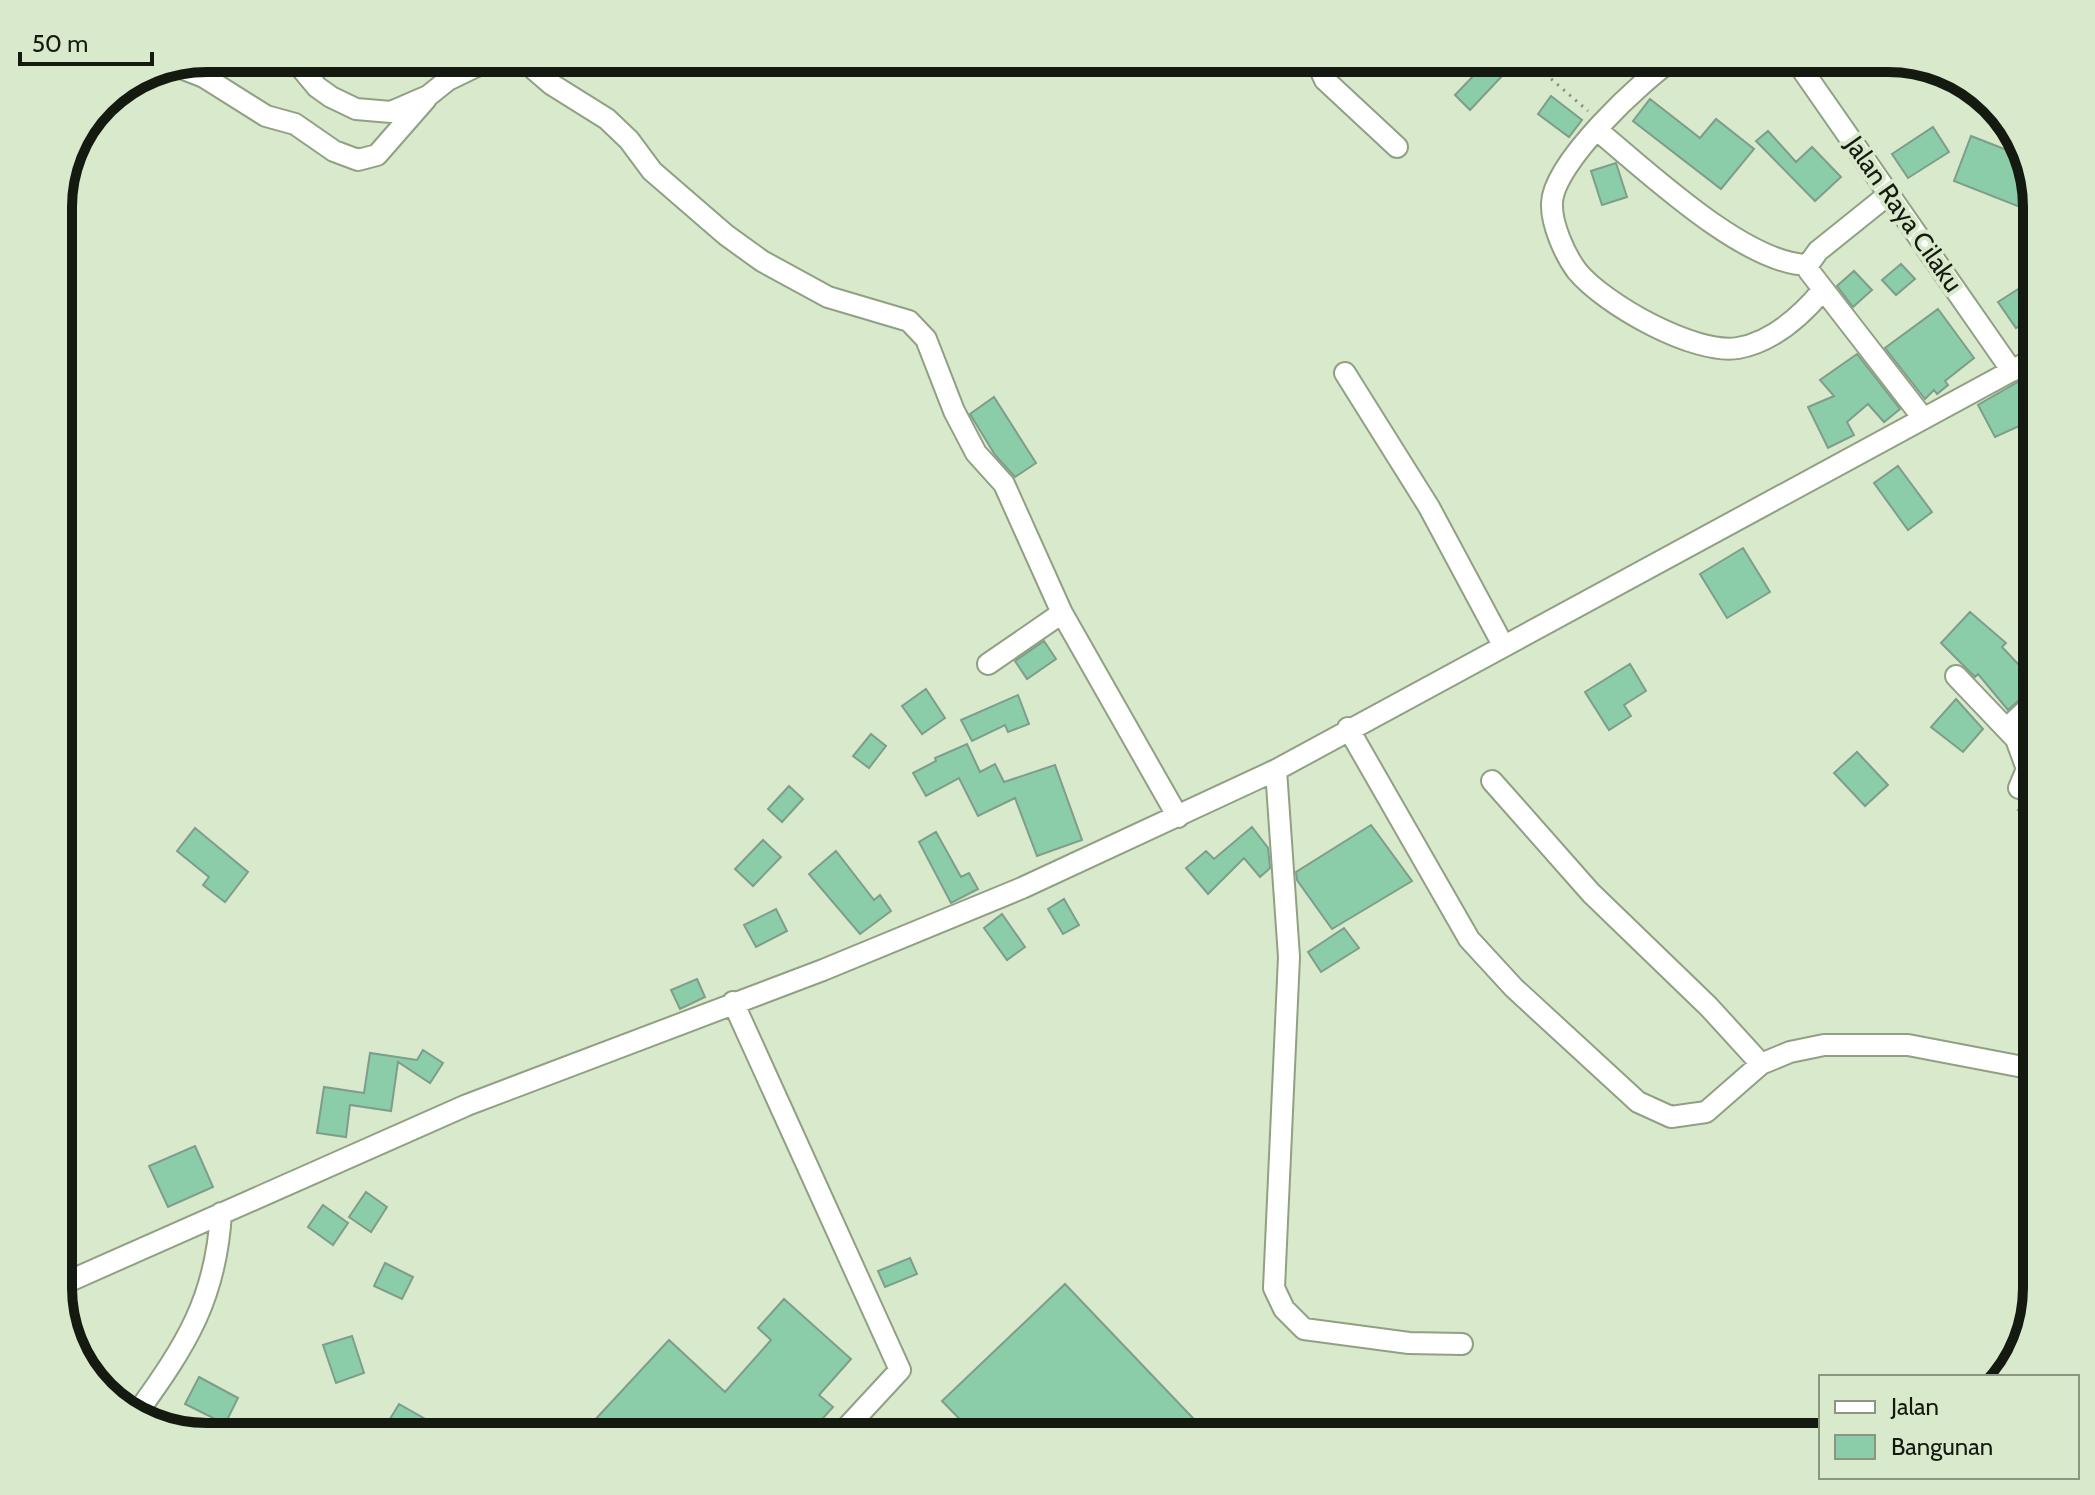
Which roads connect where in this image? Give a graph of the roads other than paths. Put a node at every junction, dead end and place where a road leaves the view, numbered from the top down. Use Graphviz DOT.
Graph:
graph roads {
  1 [pos="305,72"];
  2 [pos="464,72"];
  3 [pos="537,72"];
  4 [pos="1321,72"];
  5 [pos="1652,72"];
  6 [pos="1804,72"];
  7 [pos="195,73"];
  8 [pos="428,96"];
  9 [pos="1600,127"];
  10 [pos="1397,147"];
  11 [pos="1889,194"];
  12 [pos="1808,265"];
  13 [pos="1822,291"];
  14 [pos="2023,361"];
  15 [pos="2023,369"];
  16 [pos="1345,373"];
  17 [pos="1923,418"];
  18 [pos="1062,613"];
  19 [pos="1503,645"];
  20 [pos="988,664"];
  21 [pos="1956,676"];
  22 [pos="2023,713"];
  23 [pos="1348,728"];
  24 [pos="2007,728"];
  25 [pos="2023,753"];
  26 [pos="1276,770"];
  27 [pos="2023,778"];
  28 [pos="1492,781"];
  29 [pos="2019,788"];
  30 [pos="1178,817"];
  31 [pos="733,1002"];
  32 [pos="1761,1064"];
  33 [pos="2023,1066"];
  34 [pos="221,1213"];
  35 [pos="72,1280"];
  36 [pos="1462,1344"];
  37 [pos="142,1406"];
  38 [pos="851,1423"];
  1 -- 8 [label="street"];
  2 -- 8 [label="street"];
  3 -- 18 [label="street"];
  4 -- 10 [label="street"];
  5 -- 9 [label="street"];
  6 -- 11 [label="street, Jalan Raya Cilaku"];
  7 -- 8 [label="street"];
  9 -- 12 [label="street"];
  9 -- 13 [label="street"];
  11 -- 12 [label="street"];
  11 -- 14 [label="street, Jalan Raya Cilaku"];
  12 -- 13 [label="street"];
  13 -- 17 [label="street"];
  15 -- 17 [label="street"];
  16 -- 19 [label="street"];
  17 -- 19 [label="street"];
  18 -- 20 [label="street"];
  18 -- 30 [label="street"];
  19 -- 23 [label="street"];
  21 -- 24 [label="street"];
  22 -- 24 [label="street"];
  23 -- 26 [label="street"];
  23 -- 32 [label="street"];
  24 -- 25 [label="street"];
  26 -- 30 [label="street"];
  26 -- 36 [label="street"];
  27 -- 29 [label="street"];
  28 -- 32 [label="street"];
  30 -- 31 [label="street"];
  31 -- 34 [label="street"];
  31 -- 38 [label="street"];
  32 -- 33 [label="street"];
  34 -- 35 [label="street"];
  34 -- 37 [label="street"];
}
